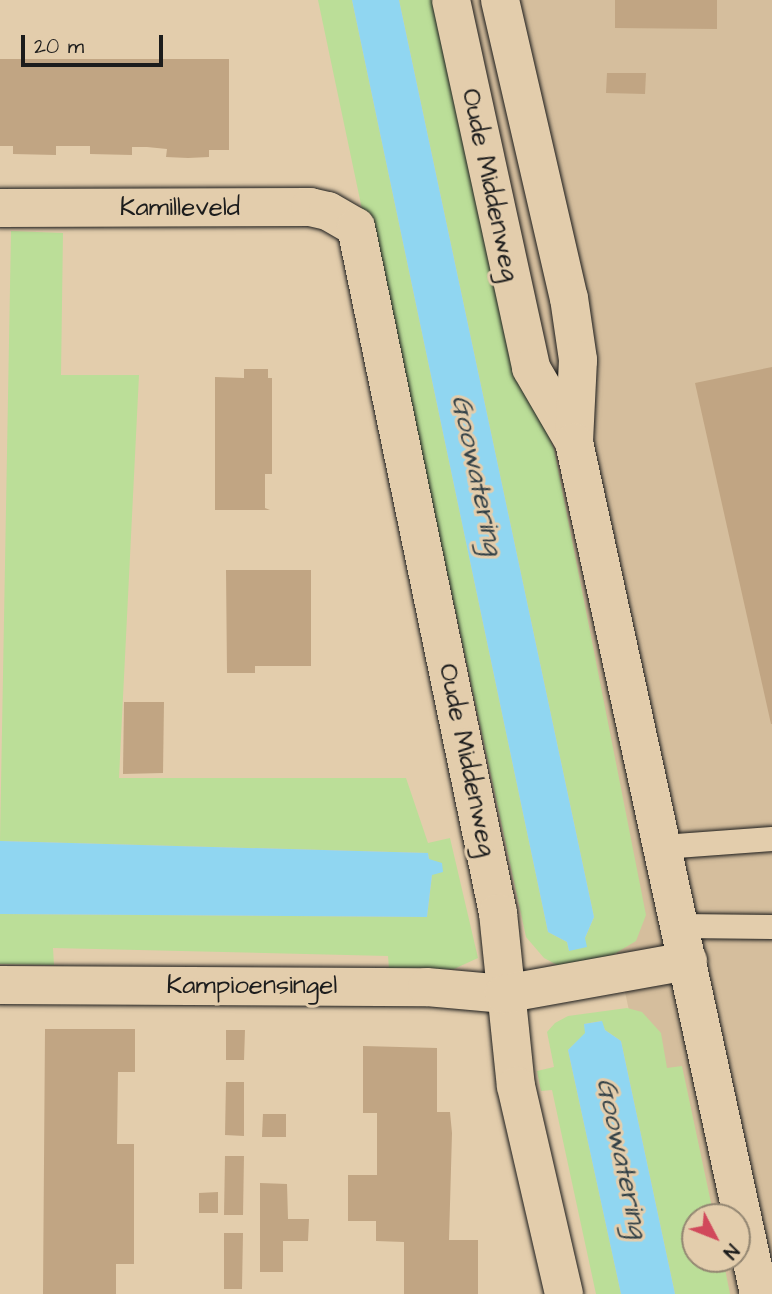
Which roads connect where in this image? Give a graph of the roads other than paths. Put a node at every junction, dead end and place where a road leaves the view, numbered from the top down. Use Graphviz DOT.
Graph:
graph roads {
  1 [pos="451,0"];
  2 [pos="500,0"];
  3 [pos="0,208"];
  4 [pos="356,227"];
  5 [pos="574,442"];
  6 [pos="772,839"];
  7 [pos="663,847"];
  8 [pos="772,928"];
  9 [pos="684,944"];
  10 [pos="0,985"];
  11 [pos="505,994"];
  12 [pos="564,1294"];
  13 [pos="759,1294"];
  1 -- 5 [label="street, Oude Middenweg"];
  2 -- 5 [label="street, Oude Middenweg"];
  3 -- 4 [label="street, Kamilleveld"];
  4 -- 11 [label="street, Oude Middenweg"];
  5 -- 7 [label="street, Oude Middenweg"];
  6 -- 7 [label="lane"];
  7 -- 9 [label="street, Oude Middenweg"];
  8 -- 9 [label="lane"];
  9 -- 11 [label="street, Kampioensingel"];
  9 -- 13 [label="street, Oude Middenweg"];
  10 -- 11 [label="street, Kampioensingel"];
  11 -- 12 [label="street, Oude Middenweg"];
}
